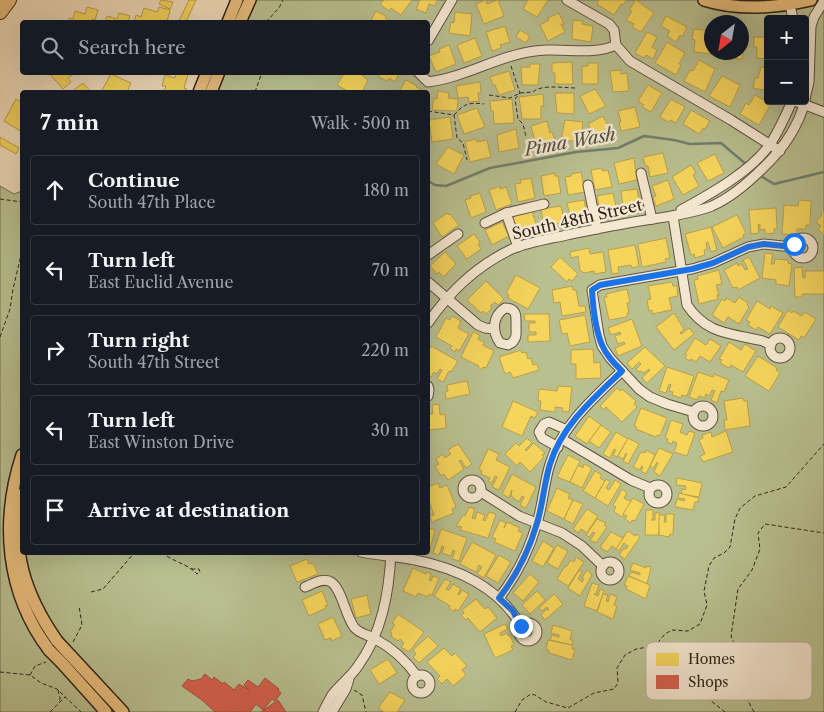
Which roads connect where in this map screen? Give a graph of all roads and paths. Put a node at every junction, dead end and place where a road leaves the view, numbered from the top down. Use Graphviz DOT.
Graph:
graph roads {
  1 [pos="9,0"];
  2 [pos="237,0"];
  3 [pos="250,0"];
  4 [pos="283,0"];
  5 [pos="452,0"];
  6 [pos="567,0"];
  7 [pos="704,0"];
  8 [pos="824,1"];
  9 [pos="796,2"];
  10 [pos="0,12"];
  11 [pos="794,15"];
  12 [pos="797,15"];
  13 [pos="229,20"];
  14 [pos="241,20"];
  15 [pos="268,20"];
  16 [pos="430,38"];
  17 [pos="616,45"];
  18 [pos="508,58"];
  19 [pos="206,75"];
  20 [pos="218,75"];
  21 [pos="261,75"];
  22 [pos="420,75"];
  23 [pos="809,82"];
  24 [pos="576,88"];
  25 [pos="200,90"];
  26 [pos="212,90"];
  27 [pos="256,90"];
  28 [pos="520,93"];
  29 [pos="489,95"];
  30 [pos="484,104"];
  31 [pos="798,105"];
  32 [pos="799,105"];
  33 [pos="808,105"];
  34 [pos="430,111"];
  35 [pos="823,111"];
  36 [pos="454,115"];
  37 [pos="526,138"];
  38 [pos="770,144"];
  39 [pos="780,151"];
  40 [pos="467,160"];
  41 [pos="641,172"];
  42 [pos="588,185"];
  43 [pos="0,199"];
  44 [pos="20,202"];
  45 [pos="544,204"];
  46 [pos="506,213"];
  47 [pos="672,216"];
  48 [pos="652,219"];
  49 [pos="485,223"];
  50 [pos="597,228"];
  51 [pos="458,234"];
  52 [pos="518,247"];
  53 [pos="793,247"];
  54 [pos="430,254"];
  55 [pos="20,259"];
  56 [pos="681,271"];
  57 [pos="430,284"];
  58 [pos="447,298"];
  59 [pos="430,320"];
  60 [pos="494,329"];
  61 [pos="0,337"];
  62 [pos="771,345"];
  63 [pos="622,371"];
  64 [pos="694,412"];
  65 [pos="567,430"];
  66 [pos="560,443"];
  67 [pos="824,444"];
  68 [pos="20,461"];
  69 [pos="650,488"];
  70 [pos="481,492"];
  71 [pos="20,516"];
  72 [pos="537,523"];
  73 [pos="824,533"];
  74 [pos="20,555"];
  75 [pos="20,555"];
  76 [pos="132,555"];
  77 [pos="165,555"];
  78 [pos="391,555"];
  79 [pos="395,555"];
  80 [pos="603,566"];
  81 [pos="191,569"];
  82 [pos="305,587"];
  83 [pos="91,592"];
  84 [pos="499,598"];
  85 [pos="521,626"];
  86 [pos="374,638"];
  87 [pos="658,642"];
  88 [pos="734,642"];
  89 [pos="53,645"];
  90 [pos="646,647"];
  91 [pos="0,672"];
  92 [pos="417,676"];
  93 [pos="349,679"];
  94 [pos="57,689"];
  95 [pos="354,690"];
  96 [pos="65,697"];
  97 [pos="68,700"];
  98 [pos="710,700"];
  99 [pos="748,700"];
  100 [pos="59,703"];
  101 [pos="50,712"];
  102 [pos="81,712"];
  103 [pos="106,712"];
  104 [pos="123,712"];
  105 [pos="323,712"];
  106 [pos="332,712"];
  107 [pos="366,712"];
  108 [pos="515,712"];
  109 [pos="725,712"];
  110 [pos="754,712"];
  1 -- 10 [label="highway"];
  2 -- 13 [label="main road"];
  3 -- 14 [label="main road"];
  4 -- 15 [label="path"];
  5 -- 16 [label="street"];
  6 -- 17 [label="street"];
  7 -- 9 [label="main road"];
  8 -- 23 [label="street, South 48th Street"];
  9 -- 11 [label="street"];
  9 -- 12 [label="street"];
  17 -- 18 [label="street"];
  17 -- 38 [label="street"];
  18 -- 22 [label="street"];
  18 -- 28 [label="path"];
  19 -- 25 [label="main road"];
  20 -- 26 [label="main road"];
  21 -- 27 [label="path"];
  24 -- 28 [label="path"];
  28 -- 29 [label="path"];
  28 -- 37 [label="path"];
  30 -- 36 [label="path"];
  31 -- 38 [label="street, South 48th Street"];
  32 -- 39 [label="street, South 48th Street"];
  33 -- 35 [label="street"];
  34 -- 36 [label="path"];
  36 -- 40 [label="path"];
  38 -- 39 [label="street"];
  38 -- 47 [label="street, South 48th Street"];
  39 -- 47 [label="street, South 48th Street"];
  41 -- 48 [label="street"];
  42 -- 50 [label="street"];
  43 -- 44 [label="path"];
  45 -- 46 [label="street"];
  46 -- 49 [label="street"];
  46 -- 52 [label="street"];
  47 -- 48 [label="street, South 48th Street"];
  47 -- 56 [label="street"];
  48 -- 50 [label="street, South 48th Street"];
  50 -- 52 [label="street, South 48th Street"];
  51 -- 54 [label="street"];
  52 -- 58 [label="street, South 48th Street"];
  53 -- 56 [label="street"];
  55 -- 61 [label="path"];
  56 -- 62 [label="street"];
  56 -- 63 [label="street"];
  57 -- 58 [label="street"];
  58 -- 59 [label="street, South 48th Street"];
  58 -- 60 [label="street"];
  63 -- 64 [label="street"];
  63 -- 65 [label="street"];
  65 -- 66 [label="street"];
  65 -- 66 [label="street"];
  66 -- 69 [label="street"];
  66 -- 72 [label="street"];
  67 -- 87 [label="path"];
  68 -- 89 [label="main road"];
  70 -- 72 [label="street"];
  71 -- 75 [label="main road"];
  72 -- 80 [label="street"];
  72 -- 84 [label="street"];
  73 -- 88 [label="path"];
  74 -- 89 [label="main road"];
  76 -- 83 [label="path"];
  77 -- 81 [label="path"];
  78 -- 86 [label="street"];
  79 -- 84 [label="street"];
  82 -- 86 [label="street"];
  84 -- 85 [label="street"];
  86 -- 92 [label="street"];
  86 -- 93 [label="street"];
  89 -- 103 [label="main road, bridge"];
  89 -- 104 [label="main road, bridge"];
  90 -- 108 [label="path"];
  91 -- 94 [label="path"];
  93 -- 105 [label="street"];
  93 -- 106 [label="street"];
  94 -- 96 [label="path"];
  94 -- 100 [label="path"];
  95 -- 107 [label="path"];
  96 -- 97 [label="path"];
  96 -- 100 [label="path"];
  97 -- 100 [label="path"];
  97 -- 102 [label="path"];
  98 -- 109 [label="path"];
  99 -- 110 [label="path"];
  100 -- 101 [label="path"];
}
